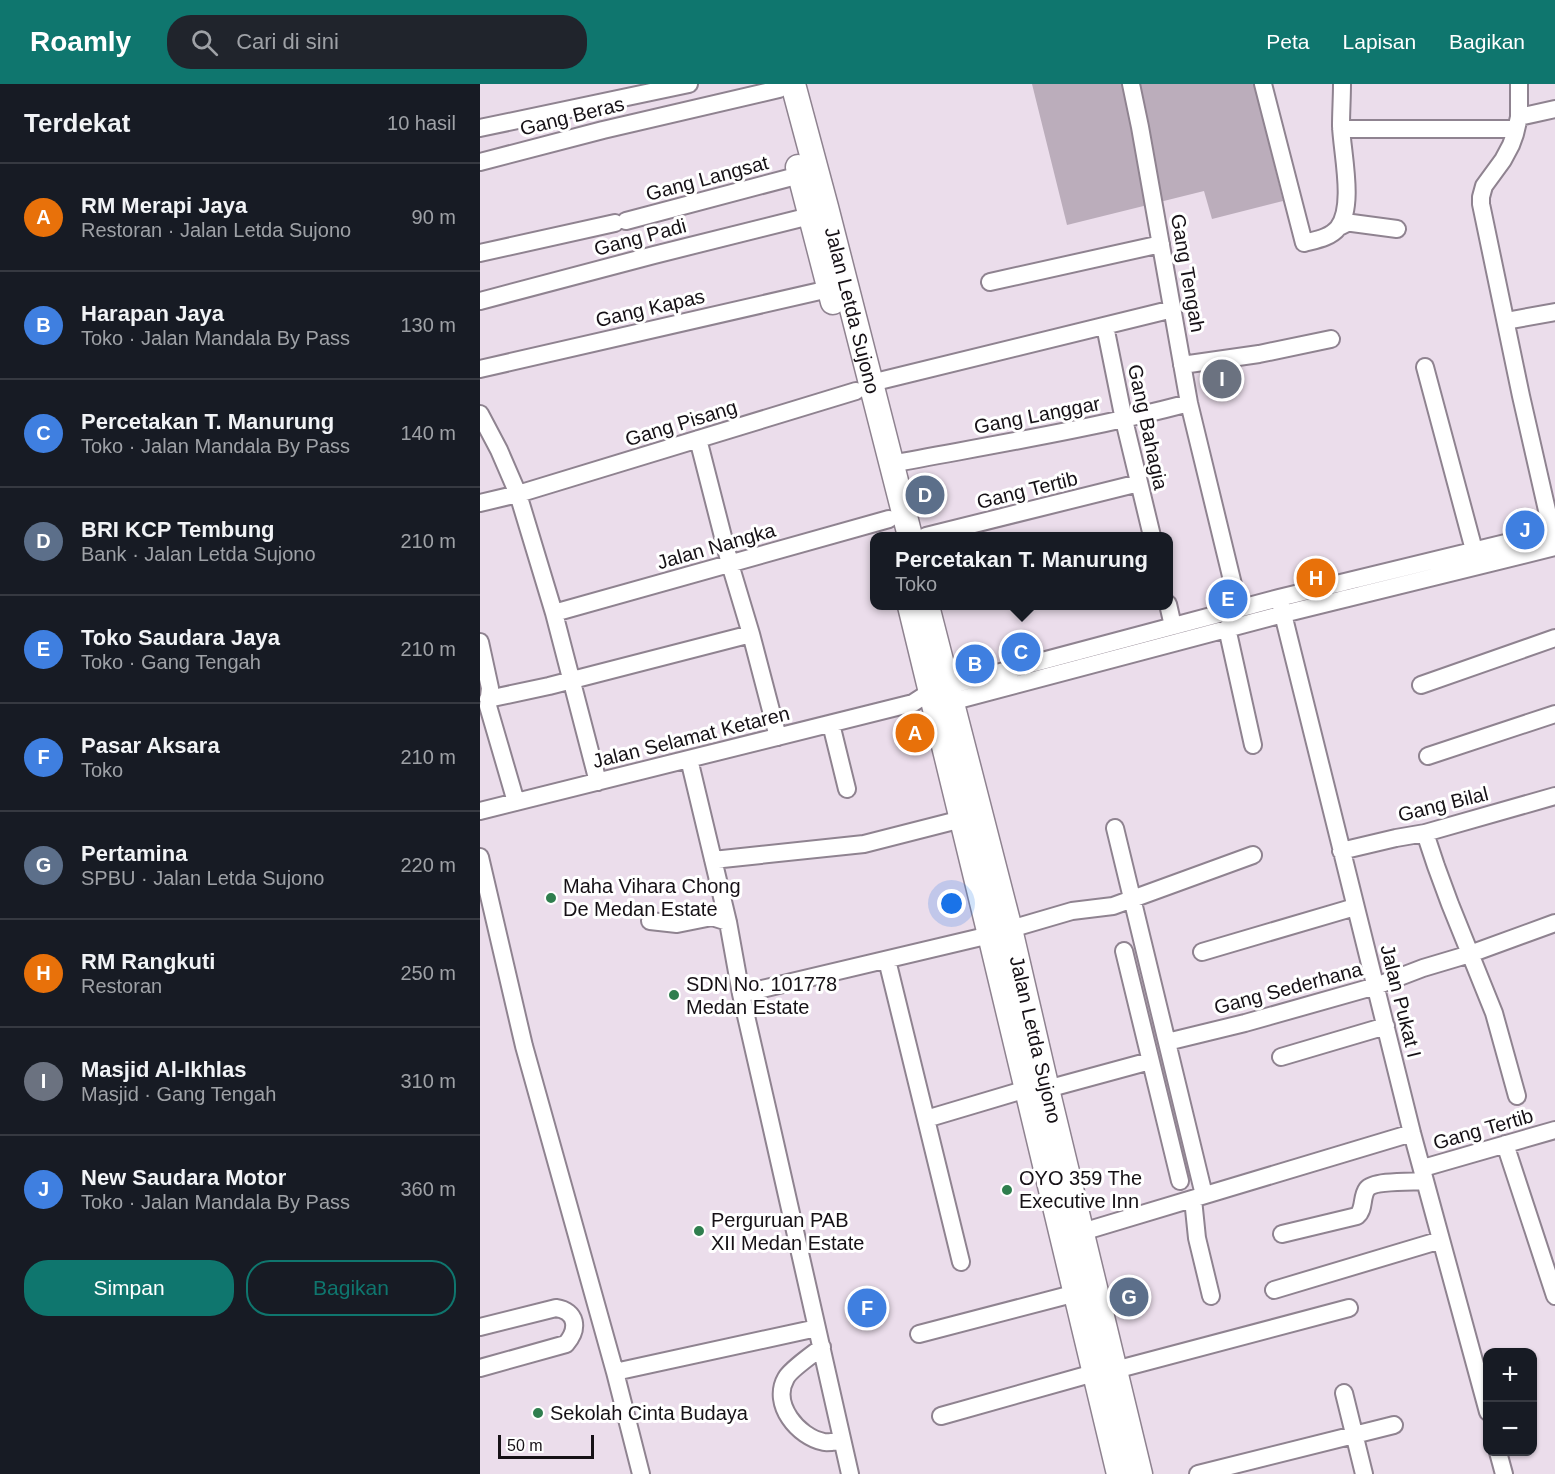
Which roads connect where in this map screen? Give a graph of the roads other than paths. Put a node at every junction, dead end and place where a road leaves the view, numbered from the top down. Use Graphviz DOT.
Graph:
graph roads {
  1 [pos="689,84"];
  2 [pos="1131,84"];
  3 [pos="1263,84"];
  4 [pos="1342,84"];
  5 [pos="1519,84"];
  6 [pos="788,85"];
  7 [pos="1555,109"];
  8 [pos="1517,123"];
  9 [pos="480,128"];
  10 [pos="1341,129"];
  11 [pos="480,162"];
  12 [pos="800,175"];
  13 [pos="810,216"];
  14 [pos="1339,227"];
  15 [pos="1397,229"];
  16 [pos="1161,244"];
  17 [pos="480,253"];
  18 [pos="990,282"];
  19 [pos="830,289"];
  20 [pos="480,301"];
  21 [pos="1173,309"];
  22 [pos="1555,312"];
  23 [pos="1506,321"];
  24 [pos="1105,326"];
  25 [pos="1331,339"];
  26 [pos="1182,365"];
  27 [pos="1425,367"];
  28 [pos="480,369"];
  29 [pos="863,387"];
  30 [pos="1189,403"];
  31 [pos="480,414"];
  32 [pos="1124,420"];
  33 [pos="698,439"];
  34 [pos="891,464"];
  35 [pos="1139,483"];
  36 [pos="519,495"];
  37 [pos="480,503"];
  38 [pos="891,528"];
  39 [pos="873,532"];
  40 [pos="909,532"];
  41 [pos="946,532"];
  42 [pos="1151,532"];
  43 [pos="870,533"];
  44 [pos="1554,539"];
  45 [pos="1474,550"];
  46 [pos="730,564"];
  47 [pos="1281,606"];
  48 [pos="1239,609"];
  49 [pos="911,610"];
  50 [pos="927,610"];
  51 [pos="1169,610"];
  52 [pos="554,613"];
  53 [pos="1173,626"];
  54 [pos="1227,628"];
  55 [pos="751,634"];
  56 [pos="1555,638"];
  57 [pos="480,642"];
  58 [pos="571,680"];
  59 [pos="1421,685"];
  60 [pos="935,698"];
  61 [pos="488,699"];
  62 [pos="1555,714"];
  63 [pos="831,724"];
  64 [pos="778,737"];
  65 [pos="1253,745"];
  66 [pos="1428,756"];
  67 [pos="689,759"];
  68 [pos="598,782"];
  69 [pos="847,789"];
  70 [pos="1555,796"];
  71 [pos="516,802"];
  72 [pos="480,811"];
  73 [pos="962,819"];
  74 [pos="1115,828"];
  75 [pos="1425,832"];
  76 [pos="1341,851"];
  77 [pos="1253,855"];
  78 [pos="480,857"];
  79 [pos="712,860"];
  80 [pos="1133,900"];
  81 [pos="1355,907"];
  82 [pos="650,921"];
  83 [pos="728,922"];
  84 [pos="1555,923"];
  85 [pos="1000,932"];
  86 [pos="1124,951"];
  87 [pos="1202,952"];
  88 [pos="1470,954"];
  89 [pos="887,960"];
  90 [pos="1376,986"];
  91 [pos="741,994"];
  92 [pos="1386,1026"];
  93 [pos="1167,1042"];
  94 [pos="1281,1057"];
  95 [pos="1150,1061"];
  96 [pos="1037,1089"];
  97 [pos="1517,1096"];
  98 [pos="927,1119"];
  99 [pos="1555,1130"];
  100 [pos="1412,1133"];
  101 [pos="1505,1144"];
  102 [pos="1424,1175"];
  103 [pos="1180,1181"];
  104 [pos="1199,1197"];
  105 [pos="1082,1232"];
  106 [pos="1282,1234"];
  107 [pos="1441,1240"];
  108 [pos="961,1262"];
  109 [pos="1274,1290"];
  110 [pos="1085,1291"];
  111 [pos="1211,1296"];
  112 [pos="1555,1296"];
  113 [pos="1349,1308"];
  114 [pos="480,1327"];
  115 [pos="818,1328"];
  116 [pos="919,1334"];
  117 [pos="822,1347"];
  118 [pos="480,1368"];
  119 [pos="615,1372"];
  120 [pos="1104,1372"];
  121 [pos="1344,1393"];
  122 [pos="1485,1402"];
  123 [pos="940,1416"];
  124 [pos="1394,1425"];
  125 [pos="1355,1435"];
  126 [pos="842,1440"];
  127 [pos="1499,1456"];
  128 [pos="1257,1467"];
  129 [pos="641,1474"];
  130 [pos="850,1474"];
  131 [pos="1119,1474"];
  132 [pos="1140,1474"];
  133 [pos="1198,1474"];
  134 [pos="1364,1474"];
  135 [pos="1504,1474"];
  1 -- 9 [label="street"];
  2 -- 16 [label="street, Gang Tengah"];
  3 -- 14 [label="street"];
  4 -- 10 [label="street"];
  5 -- 8 [label="street"];
  6 -- 11 [label="street, Gang Beras"];
  6 -- 12 [label="highway, Jalan Letda Sujono"];
  6 -- 29 [label="highway, Jalan Letda Sujono"];
  7 -- 8 [label="street"];
  8 -- 10 [label="street"];
  8 -- 23 [label="street"];
  10 -- 14 [label="street"];
  12 -- 13 [label="highway, Jalan Letda Sujono"];
  12 -- 17 [label="street, Gang Langsat"];
  13 -- 19 [label="highway, Jalan Letda Sujono"];
  13 -- 20 [label="street, Gang Padi"];
  14 -- 15 [label="street"];
  16 -- 18 [label="street"];
  16 -- 21 [label="street, Gang Tengah"];
  19 -- 28 [label="street, Gang Kapas"];
  19 -- 29 [label="highway, Jalan Letda Sujono"];
  21 -- 24 [label="street, Gang Pisang"];
  21 -- 26 [label="street, Gang Tengah"];
  22 -- 23 [label="street"];
  23 -- 44 [label="street"];
  24 -- 29 [label="street, Gang Pisang"];
  24 -- 32 [label="street, Gang Bahagia"];
  25 -- 26 [label="street"];
  26 -- 30 [label="street, Gang Tengah"];
  27 -- 45 [label="street"];
  29 -- 33 [label="street, Gang Pisang"];
  29 -- 34 [label="highway, Jalan Letda Sujono"];
  29 -- 38 [label="highway, Jalan Letda Sujono"];
  30 -- 32 [label="street, Gang Langgar"];
  30 -- 48 [label="street, Gang Tengah"];
  31 -- 36 [label="street"];
  32 -- 34 [label="street, Gang Langgar"];
  32 -- 35 [label="street, Gang Bahagia"];
  33 -- 36 [label="street, Gang Pisang"];
  33 -- 46 [label="street"];
  34 -- 40 [label="highway, Jalan Letda Sujono"];
  35 -- 41 [label="street, Gang Tertib"];
  35 -- 42 [label="street, Gang Bahagia"];
  36 -- 37 [label="street, Gang Pisang"];
  36 -- 52 [label="street"];
  38 -- 39 [label="street, Jalan Nangka"];
  43 -- 46 [label="street, Jalan Nangka"];
  44 -- 45 [label="street"];
  44 -- 47 [label="street"];
  45 -- 47 [label="street"];
  46 -- 52 [label="street, Jalan Nangka"];
  46 -- 55 [label="street"];
  47 -- 48 [label="street"];
  47 -- 54 [label="street"];
  47 -- 76 [label="street, Jalan Pukat I"];
  48 -- 53 [label="street"];
  49 -- 60 [label="highway, Jalan Letda Sujono"];
  50 -- 60 [label="highway, Jalan Letda Sujono"];
  51 -- 53 [label="street"];
  52 -- 58 [label="street"];
  53 -- 60 [label="street"];
  54 -- 60 [label="street"];
  54 -- 65 [label="street"];
  55 -- 58 [label="street"];
  55 -- 64 [label="street"];
  56 -- 59 [label="street"];
  57 -- 61 [label="street"];
  58 -- 61 [label="street"];
  58 -- 68 [label="street"];
  60 -- 63 [label="street, Jalan Selamat Ketaren"];
  60 -- 73 [label="highway, Jalan Letda Sujono"];
  60 -- 85 [label="highway, Jalan Letda Sujono"];
  61 -- 71 [label="street"];
  62 -- 66 [label="street"];
  63 -- 64 [label="street, Jalan Selamat Ketaren"];
  63 -- 69 [label="street"];
  64 -- 67 [label="street, Jalan Selamat Ketaren"];
  67 -- 68 [label="street, Jalan Selamat Ketaren"];
  67 -- 79 [label="street"];
  68 -- 71 [label="street, Jalan Selamat Ketaren"];
  70 -- 75 [label="street, Gang Bilal"];
  71 -- 72 [label="street, Jalan Selamat Ketaren"];
  73 -- 79 [label="street"];
  73 -- 85 [label="highway, Jalan Letda Sujono"];
  74 -- 80 [label="street"];
  75 -- 76 [label="street, Gang Bilal"];
  75 -- 88 [label="street"];
  76 -- 81 [label="street, Jalan Pukat I"];
  77 -- 80 [label="street"];
  78 -- 119 [label="street"];
  79 -- 83 [label="street"];
  80 -- 85 [label="street"];
  80 -- 93 [label="street"];
  81 -- 87 [label="street"];
  81 -- 90 [label="street, Jalan Pukat I"];
  82 -- 83 [label="street"];
  83 -- 91 [label="street"];
  84 -- 88 [label="street, Gang Sederhana"];
  85 -- 89 [label="street"];
  85 -- 96 [label="highway, Jalan Letda Sujono"];
  86 -- 95 [label="street"];
  88 -- 90 [label="street, Gang Sederhana"];
  88 -- 97 [label="street"];
  89 -- 91 [label="street"];
  89 -- 98 [label="street"];
  90 -- 92 [label="street, Jalan Pukat I"];
  90 -- 93 [label="street, Gang Sederhana"];
  91 -- 115 [label="street"];
  92 -- 94 [label="street"];
  92 -- 100 [label="street, Jalan Pukat I"];
  93 -- 104 [label="street"];
  95 -- 96 [label="street"];
  95 -- 103 [label="street"];
  96 -- 98 [label="street"];
  96 -- 105 [label="highway, Jalan Letda Sujono"];
  96 -- 110 [label="highway, Jalan Letda Sujono"];
  98 -- 108 [label="street"];
  99 -- 101 [label="street, Gang Tertib"];
  100 -- 102 [label="street, Jalan Pukat I"];
  100 -- 104 [label="street"];
  101 -- 102 [label="street, Gang Tertib"];
  101 -- 112 [label="street"];
  102 -- 106 [label="street, Gang Tertib"];
  102 -- 107 [label="street, Jalan Pukat I"];
  104 -- 105 [label="street"];
  104 -- 111 [label="street"];
  105 -- 110 [label="highway, Jalan Letda Sujono"];
  107 -- 109 [label="street"];
  107 -- 122 [label="street, Jalan Pukat I"];
  110 -- 116 [label="street"];
  110 -- 120 [label="highway, Jalan Letda Sujono"];
  113 -- 120 [label="street"];
  114 -- 118 [label="street"];
  115 -- 117 [label="street"];
  115 -- 119 [label="street"];
  117 -- 126 [label="street"];
  117 -- 126 [label="street"];
  119 -- 129 [label="street"];
  120 -- 123 [label="street"];
  120 -- 131 [label="highway, Jalan Letda Sujono"];
  120 -- 132 [label="highway, Jalan Letda Sujono"];
  121 -- 125 [label="street"];
  124 -- 125 [label="street"];
  125 -- 128 [label="street"];
  125 -- 134 [label="street"];
  126 -- 130 [label="street"];
  127 -- 135 [label="street"];
  128 -- 133 [label="street"];
}
